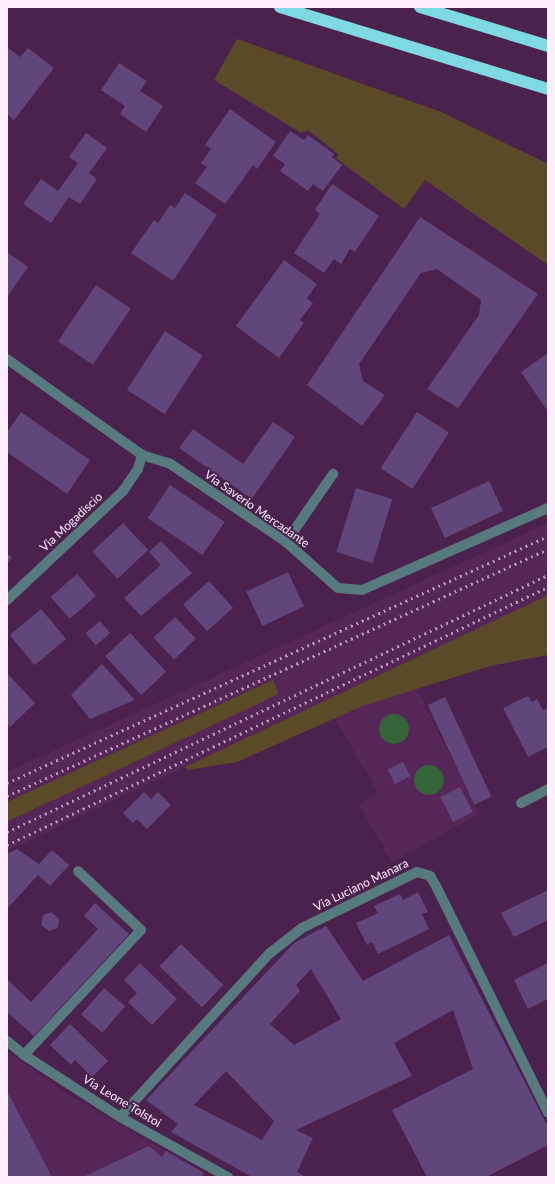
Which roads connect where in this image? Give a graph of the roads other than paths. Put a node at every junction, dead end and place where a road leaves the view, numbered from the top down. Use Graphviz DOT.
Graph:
graph roads {
  1 [pos="280,7"];
  2 [pos="420,7"];
  3 [pos="548,46"];
  4 [pos="548,89"];
  5 [pos="7,359"];
  6 [pos="142,455"];
  7 [pos="333,474"];
  8 [pos="548,508"];
  9 [pos="286,542"];
  10 [pos="7,600"];
  11 [pos="548,789"];
  12 [pos="521,803"];
  13 [pos="78,871"];
  14 [pos="7,1041"];
  15 [pos="24,1055"];
  16 [pos="548,1113"];
  17 [pos="120,1117"];
  18 [pos="228,1177"];
  1 -- 4 [label="highway"];
  2 -- 3 [label="highway"];
  5 -- 6 [label="street, Via Saverio Mercadante"];
  6 -- 9 [label="street, Via Saverio Mercadante"];
  6 -- 10 [label="street, Via Mogadiscio"];
  7 -- 9 [label="street"];
  8 -- 9 [label="street, Via Saverio Mercadante"];
  11 -- 12 [label="street"];
  13 -- 15 [label="street"];
  14 -- 15 [label="street, Via Leone Tolstoi"];
  15 -- 17 [label="street, Via Leone Tolstoi"];
  16 -- 17 [label="street, Via Luciano Manara"];
  17 -- 18 [label="street, Via Leone Tolstoi"];
}
